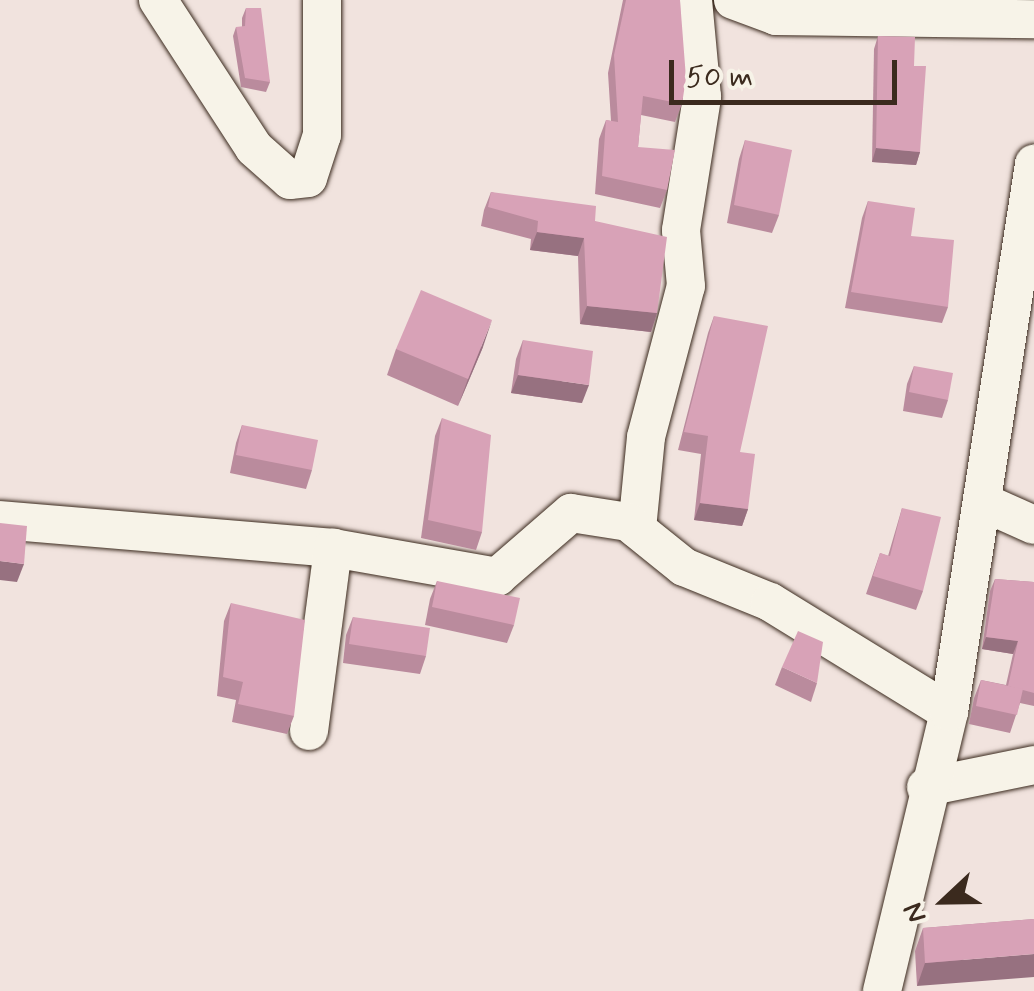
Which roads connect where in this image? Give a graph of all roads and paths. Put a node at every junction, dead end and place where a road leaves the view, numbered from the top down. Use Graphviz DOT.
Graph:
graph roads {
  1 [pos="158,0"];
  2 [pos="322,0"];
  3 [pos="693,0"];
  4 [pos="733,0"];
  5 [pos="1034,19"];
  6 [pos="1034,164"];
  7 [pos="987,504"];
  8 [pos="0,520"];
  9 [pos="1034,525"];
  10 [pos="636,529"];
  11 [pos="333,548"];
  12 [pos="948,712"];
  13 [pos="309,731"];
  14 [pos="1034,765"];
  15 [pos="926,787"];
  16 [pos="882,991"];
  1 -- 2 [label="street"];
  3 -- 10 [label="street"];
  4 -- 5 [label="street"];
  6 -- 7 [label="street"];
  7 -- 9 [label="street"];
  7 -- 12 [label="street"];
  8 -- 11 [label="street"];
  10 -- 11 [label="street"];
  10 -- 12 [label="street"];
  11 -- 13 [label="street"];
  12 -- 15 [label="street"];
  14 -- 15 [label="street"];
  15 -- 16 [label="street"];
}
